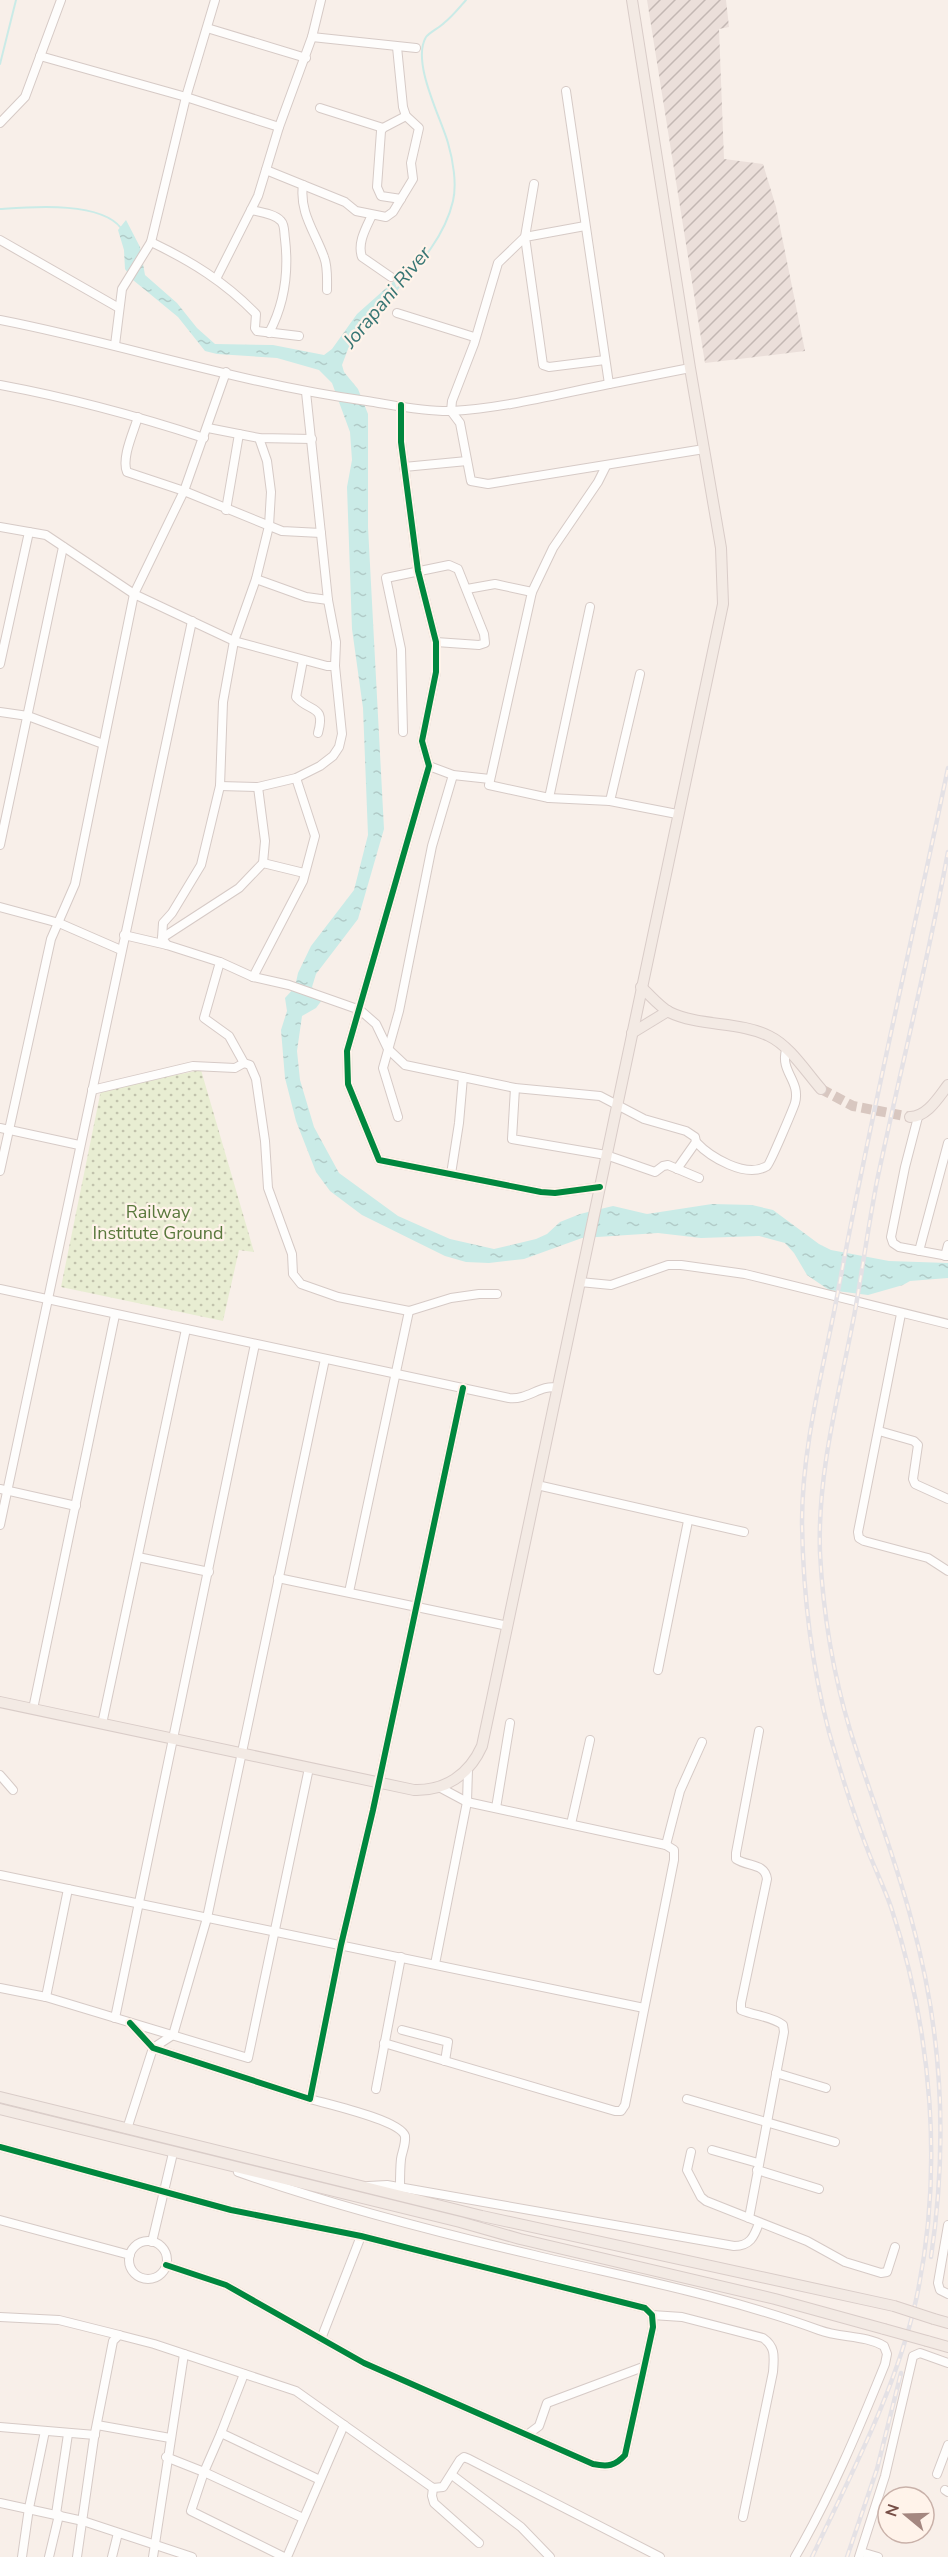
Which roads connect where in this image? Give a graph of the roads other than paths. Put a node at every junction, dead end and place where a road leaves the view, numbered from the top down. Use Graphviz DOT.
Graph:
graph roads {
  1 [pos="61,0"];
  2 [pos="215,0"];
  3 [pos="321,0"];
  4 [pos="632,0"];
  5 [pos="207,28"];
  6 [pos="312,37"];
  7 [pos="398,47"];
  8 [pos="417,48"];
  9 [pos="40,56"];
  10 [pos="306,58"];
  11 [pos="566,91"];
  12 [pos="186,97"];
  13 [pos="320,108"];
  14 [pos="406,116"];
  15 [pos="0,123"];
  16 [pos="279,127"];
  17 [pos="382,128"];
  18 [pos="266,170"];
  19 [pos="534,184"];
  20 [pos="303,185"];
  21 [pos="401,199"];
  22 [pos="251,210"];
  23 [pos="372,215"];
  24 [pos="585,226"];
  25 [pos="525,237"];
  26 [pos="0,240"];
  27 [pos="151,242"];
  28 [pos="391,277"];
  29 [pos="217,278"];
  30 [pos="327,290"];
  31 [pos="119,308"];
  32 [pos="397,313"];
  33 [pos="0,320"];
  34 [pos="269,333"];
  35 [pos="299,336"];
  36 [pos="474,337"];
  37 [pos="115,345"];
  38 [pos="605,360"];
  39 [pos="690,368"];
  40 [pos="226,372"];
  41 [pos="609,384"];
  42 [pos="0,385"];
  43 [pos="310,393"];
  44 [pos="401,405"];
  45 [pos="451,411"];
  46 [pos="138,417"];
  47 [pos="208,428"];
  48 [pos="239,434"];
  49 [pos="204,438"];
  50 [pos="259,438"];
  51 [pos="312,439"];
  52 [pos="704,449"];
  53 [pos="467,461"];
  54 [pos="606,466"];
  55 [pos="404,467"];
  56 [pos="184,491"];
  57 [pos="226,510"];
  58 [pos="270,526"];
  59 [pos="0,527"];
  60 [pos="29,532"];
  61 [pos="321,533"];
  62 [pos="63,547"];
  63 [pos="418,571"];
  64 [pos="256,579"];
  65 [pos="467,589"];
  66 [pos="532,592"];
  67 [pos="134,594"];
  68 [pos="328,600"];
  69 [pos="590,607"];
  70 [pos="192,621"];
  71 [pos="234,640"];
  72 [pos="436,642"];
  73 [pos="303,660"];
  74 [pos="0,664"];
  75 [pos="335,666"];
  76 [pos="639,674"];
  77 [pos="0,712"];
  78 [pos="28,716"];
  79 [pos="403,732"];
  80 [pos="318,733"];
  81 [pos="103,744"];
  82 [pos="429,766"];
  83 [pos="453,775"];
  84 [pos="296,778"];
  85 [pos="490,779"];
  86 [pos="220,786"];
  87 [pos="258,786"];
  88 [pos="549,798"];
  89 [pos="610,801"];
  90 [pos="677,814"];
  91 [pos="0,844"];
  92 [pos="263,862"];
  93 [pos="304,873"];
  94 [pos="0,907"];
  95 [pos="59,923"];
  96 [pos="124,935"];
  97 [pos="165,942"];
  98 [pos="121,950"];
  99 [pos="220,962"];
  100 [pos="253,977"];
  101 [pos="641,987"];
  102 [pos="360,1010"];
  103 [pos="668,1011"];
  104 [pos="632,1033"];
  105 [pos="388,1049"];
  106 [pos="786,1050"];
  107 [pos="244,1063"];
  108 [pos="463,1077"];
  109 [pos="948,1085"];
  110 [pos="515,1088"];
  111 [pos="821,1089"];
  112 [pos="92,1090"];
  113 [pos="944,1097"];
  114 [pos="617,1104"];
  115 [pos="914,1117"];
  116 [pos="398,1118"];
  117 [pos="4,1129"];
  118 [pos="696,1142"];
  119 [pos="948,1143"];
  120 [pos="79,1145"];
  121 [pos="606,1155"];
  122 [pos="677,1169"];
  123 [pos="0,1171"];
  124 [pos="450,1174"];
  125 [pos="699,1178"];
  126 [pos="599,1191"];
  127 [pos="948,1245"];
  128 [pos="920,1251"];
  129 [pos="947,1256"];
  130 [pos="580,1282"];
  131 [pos="0,1289"];
  132 [pos="497,1294"];
  133 [pos="47,1299"];
  134 [pos="409,1311"];
  135 [pos="115,1314"];
  136 [pos="901,1314"];
  137 [pos="948,1324"];
  138 [pos="186,1329"];
  139 [pos="255,1344"];
  140 [pos="325,1359"];
  141 [pos="394,1373"];
  142 [pos="463,1388"];
  143 [pos="558,1388"];
  144 [pos="879,1431"];
  145 [pos="537,1485"];
  146 [pos="4,1490"];
  147 [pos="948,1499"];
  148 [pos="76,1506"];
  149 [pos="688,1521"];
  150 [pos="0,1525"];
  151 [pos="744,1532"];
  152 [pos="138,1557"];
  153 [pos="948,1571"];
  154 [pos="209,1572"];
  155 [pos="278,1578"];
  156 [pos="349,1592"];
  157 [pos="416,1608"];
  158 [pos="508,1626"];
  159 [pos="658,1670"];
  160 [pos="0,1702"];
  161 [pos="33,1709"];
  162 [pos="102,1724"];
  163 [pos="510,1724"];
  164 [pos="759,1731"];
  165 [pos="172,1739"];
  166 [pos="590,1740"];
  167 [pos="702,1742"];
  168 [pos="241,1754"];
  169 [pos="309,1768"];
  170 [pos="468,1769"];
  171 [pos="0,1774"];
  172 [pos="378,1783"];
  173 [pos="439,1787"];
  174 [pos="13,1790"];
  175 [pos="467,1802"];
  176 [pos="496,1808"];
  177 [pos="571,1824"];
  178 [pos="666,1845"];
  179 [pos="0,1875"];
  180 [pos="68,1889"];
  181 [pos="138,1903"];
  182 [pos="207,1917"];
  183 [pos="275,1932"];
  184 [pos="341,1945"];
  185 [pos="401,1957"];
  186 [pos="435,1964"];
  187 [pos="0,1988"];
  188 [pos="46,1997"];
  189 [pos="644,2008"];
  190 [pos="115,2018"];
  191 [pos="130,2022"];
  192 [pos="402,2030"];
  193 [pos="173,2035"];
  194 [pos="384,2043"];
  195 [pos="153,2048"];
  196 [pos="445,2061"];
  197 [pos="776,2073"];
  198 [pos="826,2088"];
  199 [pos="376,2089"];
  200 [pos="0,2097"];
  201 [pos="310,2099"];
  202 [pos="687,2099"];
  203 [pos="0,2109"];
  204 [pos="766,2122"];
  205 [pos="127,2129"];
  206 [pos="835,2142"];
  207 [pos="0,2147"];
  208 [pos="712,2150"];
  209 [pos="691,2152"];
  210 [pos="173,2153"];
  211 [pos="206,2161"];
  212 [pos="758,2167"];
  213 [pos="366,2186"];
  214 [pos="400,2187"];
  215 [pos="819,2188"];
  216 [pos="164,2192"];
  217 [pos="749,2218"];
  218 [pos="0,2220"];
  219 [pos="759,2223"];
  220 [pos="948,2225"];
  221 [pos="361,2236"];
  222 [pos="152,2242"];
  223 [pos="895,2247"];
  224 [pos="130,2255"];
  225 [pos="945,2260"];
  226 [pos="166,2265"];
  227 [pos="948,2295"];
  228 [pos="652,2315"];
  229 [pos="0,2316"];
  230 [pos="948,2323"];
  231 [pos="119,2335"];
  232 [pos="321,2339"];
  233 [pos="948,2347"];
  234 [pos="184,2354"];
  235 [pos="948,2363"];
  236 [pos="643,2367"];
  237 [pos="244,2374"];
  238 [pos="97,2425"];
  239 [pos="344,2425"];
  240 [pos="0,2427"];
  241 [pos="45,2431"];
  242 [pos="221,2433"];
  243 [pos="68,2434"];
  244 [pos="95,2435"];
  245 [pos="527,2435"];
  246 [pos="170,2438"];
  247 [pos="948,2445"];
  248 [pos="166,2457"];
  249 [pos="204,2472"];
  250 [pos="937,2474"];
  251 [pos="452,2475"];
  252 [pos="320,2480"];
  253 [pos="433,2488"];
  254 [pos="1,2503"];
  255 [pos="29,2508"];
  256 [pos="0,2513"];
  257 [pos="57,2514"];
  258 [pos="743,2517"];
  259 [pos="303,2518"];
  260 [pos="83,2521"];
  261 [pos="118,2533"];
  262 [pos="154,2543"];
  263 [pos="479,2543"];
  264 [pos="860,2555"];
  265 [pos="22,2557"];
  266 [pos="49,2557"];
  267 [pos="77,2557"];
  268 [pos="112,2557"];
  269 [pos="153,2557"];
  270 [pos="192,2557"];
  271 [pos="285,2557"];
  272 [pos="550,2557"];
  273 [pos="660,2557"];
  274 [pos="795,2557"];
  275 [pos="878,2557"];
  1 -- 9 [label="street"];
  2 -- 5 [label="street"];
  3 -- 6 [label="street"];
  4 -- 39 [label="main road"];
  5 -- 10 [label="street"];
  5 -- 12 [label="street"];
  6 -- 7 [label="street"];
  6 -- 10 [label="street"];
  7 -- 8 [label="street"];
  7 -- 14 [label="street"];
  9 -- 12 [label="street"];
  9 -- 15 [label="street"];
  10 -- 16 [label="street"];
  11 -- 24 [label="street"];
  12 -- 16 [label="street"];
  12 -- 27 [label="street"];
  13 -- 17 [label="street"];
  14 -- 17 [label="street"];
  14 -- 21 [label="street"];
  16 -- 18 [label="street"];
  17 -- 21 [label="street"];
  18 -- 20 [label="street"];
  18 -- 22 [label="street"];
  19 -- 25 [label="street"];
  20 -- 23 [label="street"];
  20 -- 30 [label="street"];
  21 -- 23 [label="street"];
  22 -- 29 [label="street"];
  22 -- 34 [label="street"];
  23 -- 28 [label="street"];
  24 -- 25 [label="street"];
  24 -- 38 [label="street"];
  25 -- 36 [label="street"];
  25 -- 38 [label="street"];
  26 -- 31 [label="street"];
  27 -- 29 [label="street"];
  27 -- 31 [label="street"];
  29 -- 34 [label="street"];
  31 -- 37 [label="street"];
  32 -- 36 [label="street"];
  33 -- 37 [label="street"];
  34 -- 35 [label="street"];
  36 -- 45 [label="street"];
  37 -- 40 [label="street"];
  38 -- 41 [label="street"];
  39 -- 41 [label="street"];
  39 -- 52 [label="main road"];
  40 -- 43 [label="street"];
  40 -- 47 [label="street"];
  41 -- 45 [label="street"];
  42 -- 46 [label="street"];
  43 -- 44 [label="street"];
  43 -- 51 [label="street"];
  44 -- 45 [label="street"];
  44 -- 55 [label="street"];
  45 -- 53 [label="street"];
  46 -- 49 [label="street"];
  46 -- 56 [label="street"];
  47 -- 48 [label="street"];
  47 -- 49 [label="street"];
  48 -- 50 [label="street"];
  48 -- 57 [label="street"];
  49 -- 56 [label="street"];
  50 -- 51 [label="street"];
  50 -- 58 [label="street"];
  51 -- 61 [label="street"];
  52 -- 54 [label="street"];
  52 -- 90 [label="main road"];
  53 -- 54 [label="street"];
  53 -- 55 [label="street"];
  54 -- 66 [label="street"];
  55 -- 63 [label="street"];
  56 -- 57 [label="street"];
  56 -- 67 [label="street"];
  57 -- 58 [label="street"];
  58 -- 61 [label="street"];
  58 -- 64 [label="street"];
  59 -- 60 [label="street"];
  60 -- 62 [label="street"];
  60 -- 74 [label="street"];
  61 -- 68 [label="street"];
  62 -- 67 [label="street"];
  62 -- 78 [label="street"];
  63 -- 65 [label="street"];
  63 -- 72 [label="street"];
  63 -- 79 [label="street"];
  64 -- 68 [label="street"];
  64 -- 71 [label="street"];
  65 -- 66 [label="street"];
  65 -- 72 [label="street"];
  66 -- 85 [label="street"];
  67 -- 70 [label="street"];
  67 -- 81 [label="street"];
  68 -- 75 [label="street"];
  69 -- 88 [label="street"];
  70 -- 71 [label="street"];
  70 -- 96 [label="street"];
  71 -- 73 [label="street"];
  71 -- 86 [label="street"];
  72 -- 82 [label="street"];
  73 -- 75 [label="street"];
  73 -- 80 [label="street"];
  75 -- 84 [label="street"];
  76 -- 89 [label="street"];
  77 -- 78 [label="street"];
  78 -- 81 [label="street"];
  78 -- 91 [label="street"];
  81 -- 95 [label="street"];
  82 -- 83 [label="street"];
  82 -- 102 [label="street"];
  83 -- 85 [label="street"];
  83 -- 105 [label="street"];
  84 -- 87 [label="street"];
  84 -- 93 [label="street"];
  85 -- 88 [label="street"];
  86 -- 87 [label="street"];
  86 -- 97 [label="street"];
  87 -- 92 [label="street"];
  88 -- 89 [label="street"];
  89 -- 90 [label="street"];
  90 -- 101 [label="main road"];
  92 -- 93 [label="street"];
  92 -- 97 [label="street"];
  93 -- 100 [label="street"];
  94 -- 95 [label="street"];
  95 -- 98 [label="street"];
  95 -- 117 [label="street"];
  96 -- 97 [label="street"];
  96 -- 98 [label="street"];
  97 -- 99 [label="street"];
  98 -- 112 [label="street"];
  99 -- 100 [label="street"];
  99 -- 107 [label="street"];
  100 -- 102 [label="street"];
  101 -- 103 [label="main road"];
  101 -- 104 [label="main road"];
  102 -- 105 [label="street"];
  102 -- 124 [label="street"];
  103 -- 104 [label="main road"];
  103 -- 106 [label="main road"];
  104 -- 114 [label="main road"];
  105 -- 108 [label="street"];
  105 -- 116 [label="street"];
  106 -- 111 [label="main road"];
  106 -- 118 [label="street"];
  107 -- 112 [label="street"];
  107 -- 134 [label="street"];
  108 -- 110 [label="street"];
  108 -- 124 [label="street"];
  109 -- 113 [label="main road"];
  110 -- 114 [label="street"];
  110 -- 121 [label="street"];
  112 -- 120 [label="street"];
  113 -- 115 [label="main road"];
  114 -- 118 [label="street"];
  114 -- 121 [label="main road"];
  115 -- 128 [label="street"];
  117 -- 120 [label="street"];
  117 -- 123 [label="street"];
  118 -- 122 [label="street"];
  119 -- 128 [label="street"];
  120 -- 133 [label="street"];
  121 -- 122 [label="street"];
  121 -- 126 [label="main road"];
  122 -- 125 [label="street"];
  124 -- 126 [label="street"];
  126 -- 130 [label="main road"];
  127 -- 129 [label="street"];
  128 -- 129 [label="street"];
  130 -- 136 [label="street"];
  130 -- 143 [label="main road"];
  131 -- 133 [label="street"];
  132 -- 134 [label="street"];
  133 -- 135 [label="street"];
  133 -- 146 [label="street"];
  134 -- 141 [label="street"];
  135 -- 138 [label="street"];
  135 -- 148 [label="street"];
  136 -- 137 [label="street"];
  136 -- 144 [label="street"];
  138 -- 139 [label="street"];
  138 -- 152 [label="street"];
  139 -- 140 [label="street"];
  139 -- 154 [label="street"];
  140 -- 141 [label="street"];
  140 -- 155 [label="street"];
  141 -- 142 [label="street"];
  141 -- 156 [label="street"];
  142 -- 143 [label="street"];
  142 -- 157 [label="street"];
  143 -- 145 [label="main road"];
  144 -- 147 [label="street"];
  144 -- 153 [label="street"];
  145 -- 149 [label="street"];
  145 -- 158 [label="main road"];
  146 -- 148 [label="street"];
  146 -- 150 [label="street"];
  148 -- 161 [label="street"];
  149 -- 151 [label="street"];
  149 -- 159 [label="street"];
  152 -- 154 [label="street"];
  152 -- 162 [label="street"];
  154 -- 165 [label="street"];
  155 -- 156 [label="street"];
  155 -- 168 [label="street"];
  156 -- 157 [label="street"];
  157 -- 158 [label="street"];
  157 -- 172 [label="street"];
  158 -- 170 [label="main road"];
  160 -- 161 [label="main road"];
  161 -- 162 [label="main road"];
  162 -- 165 [label="main road"];
  163 -- 176 [label="street"];
  164 -- 197 [label="street"];
  165 -- 168 [label="main road"];
  165 -- 181 [label="street"];
  166 -- 177 [label="street"];
  167 -- 178 [label="street"];
  168 -- 169 [label="main road"];
  168 -- 182 [label="street"];
  169 -- 172 [label="main road"];
  169 -- 183 [label="street"];
  170 -- 173 [label="main road"];
  170 -- 175 [label="street"];
  171 -- 174 [label="street"];
  172 -- 173 [label="main road"];
  172 -- 184 [label="street"];
  173 -- 175 [label="street"];
  175 -- 176 [label="street"];
  175 -- 186 [label="street"];
  176 -- 177 [label="street"];
  177 -- 178 [label="street"];
  178 -- 189 [label="street"];
  179 -- 180 [label="street"];
  180 -- 181 [label="street"];
  180 -- 188 [label="street"];
  181 -- 182 [label="street"];
  181 -- 190 [label="street"];
  182 -- 183 [label="street"];
  182 -- 193 [label="street"];
  183 -- 184 [label="street"];
  183 -- 193 [label="street"];
  184 -- 185 [label="street"];
  184 -- 201 [label="street"];
  185 -- 186 [label="street"];
  185 -- 194 [label="street"];
  186 -- 189 [label="street"];
  187 -- 188 [label="street"];
  188 -- 190 [label="street"];
  189 -- 196 [label="street"];
  190 -- 191 [label="street"];
  191 -- 193 [label="street"];
  191 -- 195 [label="street"];
  192 -- 196 [label="street"];
  193 -- 195 [label="street"];
  194 -- 196 [label="street"];
  194 -- 199 [label="street"];
  195 -- 201 [label="street"];
  195 -- 205 [label="street"];
  197 -- 198 [label="street"];
  197 -- 204 [label="street"];
  200 -- 205 [label="main road"];
  201 -- 214 [label="street"];
  202 -- 204 [label="street"];
  203 -- 210 [label="main road"];
  204 -- 206 [label="street"];
  204 -- 212 [label="street"];
  205 -- 213 [label="main road"];
  207 -- 216 [label="street"];
  208 -- 212 [label="street"];
  209 -- 217 [label="street"];
  210 -- 211 [label="main road"];
  210 -- 216 [label="street"];
  211 -- 233 [label="main road, bridge"];
  211 -- 274 [label="street"];
  212 -- 215 [label="street"];
  212 -- 217 [label="street"];
  213 -- 214 [label="street"];
  213 -- 230 [label="main road, bridge"];
  214 -- 219 [label="street"];
  216 -- 221 [label="street"];
  216 -- 222 [label="street"];
  217 -- 219 [label="street"];
  218 -- 224 [label="street"];
  219 -- 223 [label="street"];
  220 -- 225 [label="street"];
  221 -- 228 [label="street"];
  221 -- 232 [label="street"];
  222 -- 224 [label="street"];
  222 -- 226 [label="street"];
  224 -- 226 [label="street"];
  225 -- 227 [label="street"];
  226 -- 232 [label="street"];
  228 -- 236 [label="street"];
  228 -- 258 [label="street"];
  229 -- 231 [label="street"];
  231 -- 234 [label="street"];
  231 -- 238 [label="street"];
  232 -- 245 [label="street"];
  234 -- 237 [label="street"];
  234 -- 246 [label="street"];
  235 -- 264 [label="street"];
  236 -- 245 [label="street"];
  236 -- 245 [label="street"];
  237 -- 239 [label="street"];
  237 -- 242 [label="street"];
  238 -- 244 [label="street"];
  238 -- 246 [label="street"];
  239 -- 252 [label="street"];
  239 -- 253 [label="street"];
  240 -- 241 [label="street"];
  241 -- 243 [label="street"];
  241 -- 255 [label="street"];
  242 -- 249 [label="street"];
  242 -- 252 [label="street"];
  243 -- 244 [label="street"];
  243 -- 257 [label="street"];
  244 -- 260 [label="street"];
  246 -- 248 [label="street"];
  247 -- 250 [label="street"];
  248 -- 249 [label="street"];
  248 -- 262 [label="street"];
  249 -- 259 [label="street"];
  249 -- 271 [label="street"];
  251 -- 253 [label="street"];
  251 -- 272 [label="street"];
  251 -- 273 [label="street"];
  252 -- 259 [label="street"];
  253 -- 263 [label="street"];
  254 -- 255 [label="street"];
  254 -- 256 [label="street"];
  255 -- 257 [label="street"];
  255 -- 265 [label="street"];
  257 -- 260 [label="street"];
  257 -- 266 [label="street"];
  259 -- 271 [label="street"];
  260 -- 261 [label="street"];
  260 -- 267 [label="street"];
  261 -- 262 [label="street"];
  261 -- 268 [label="street"];
  262 -- 269 [label="street"];
  262 -- 270 [label="street"];
  264 -- 275 [label="street"];
}
